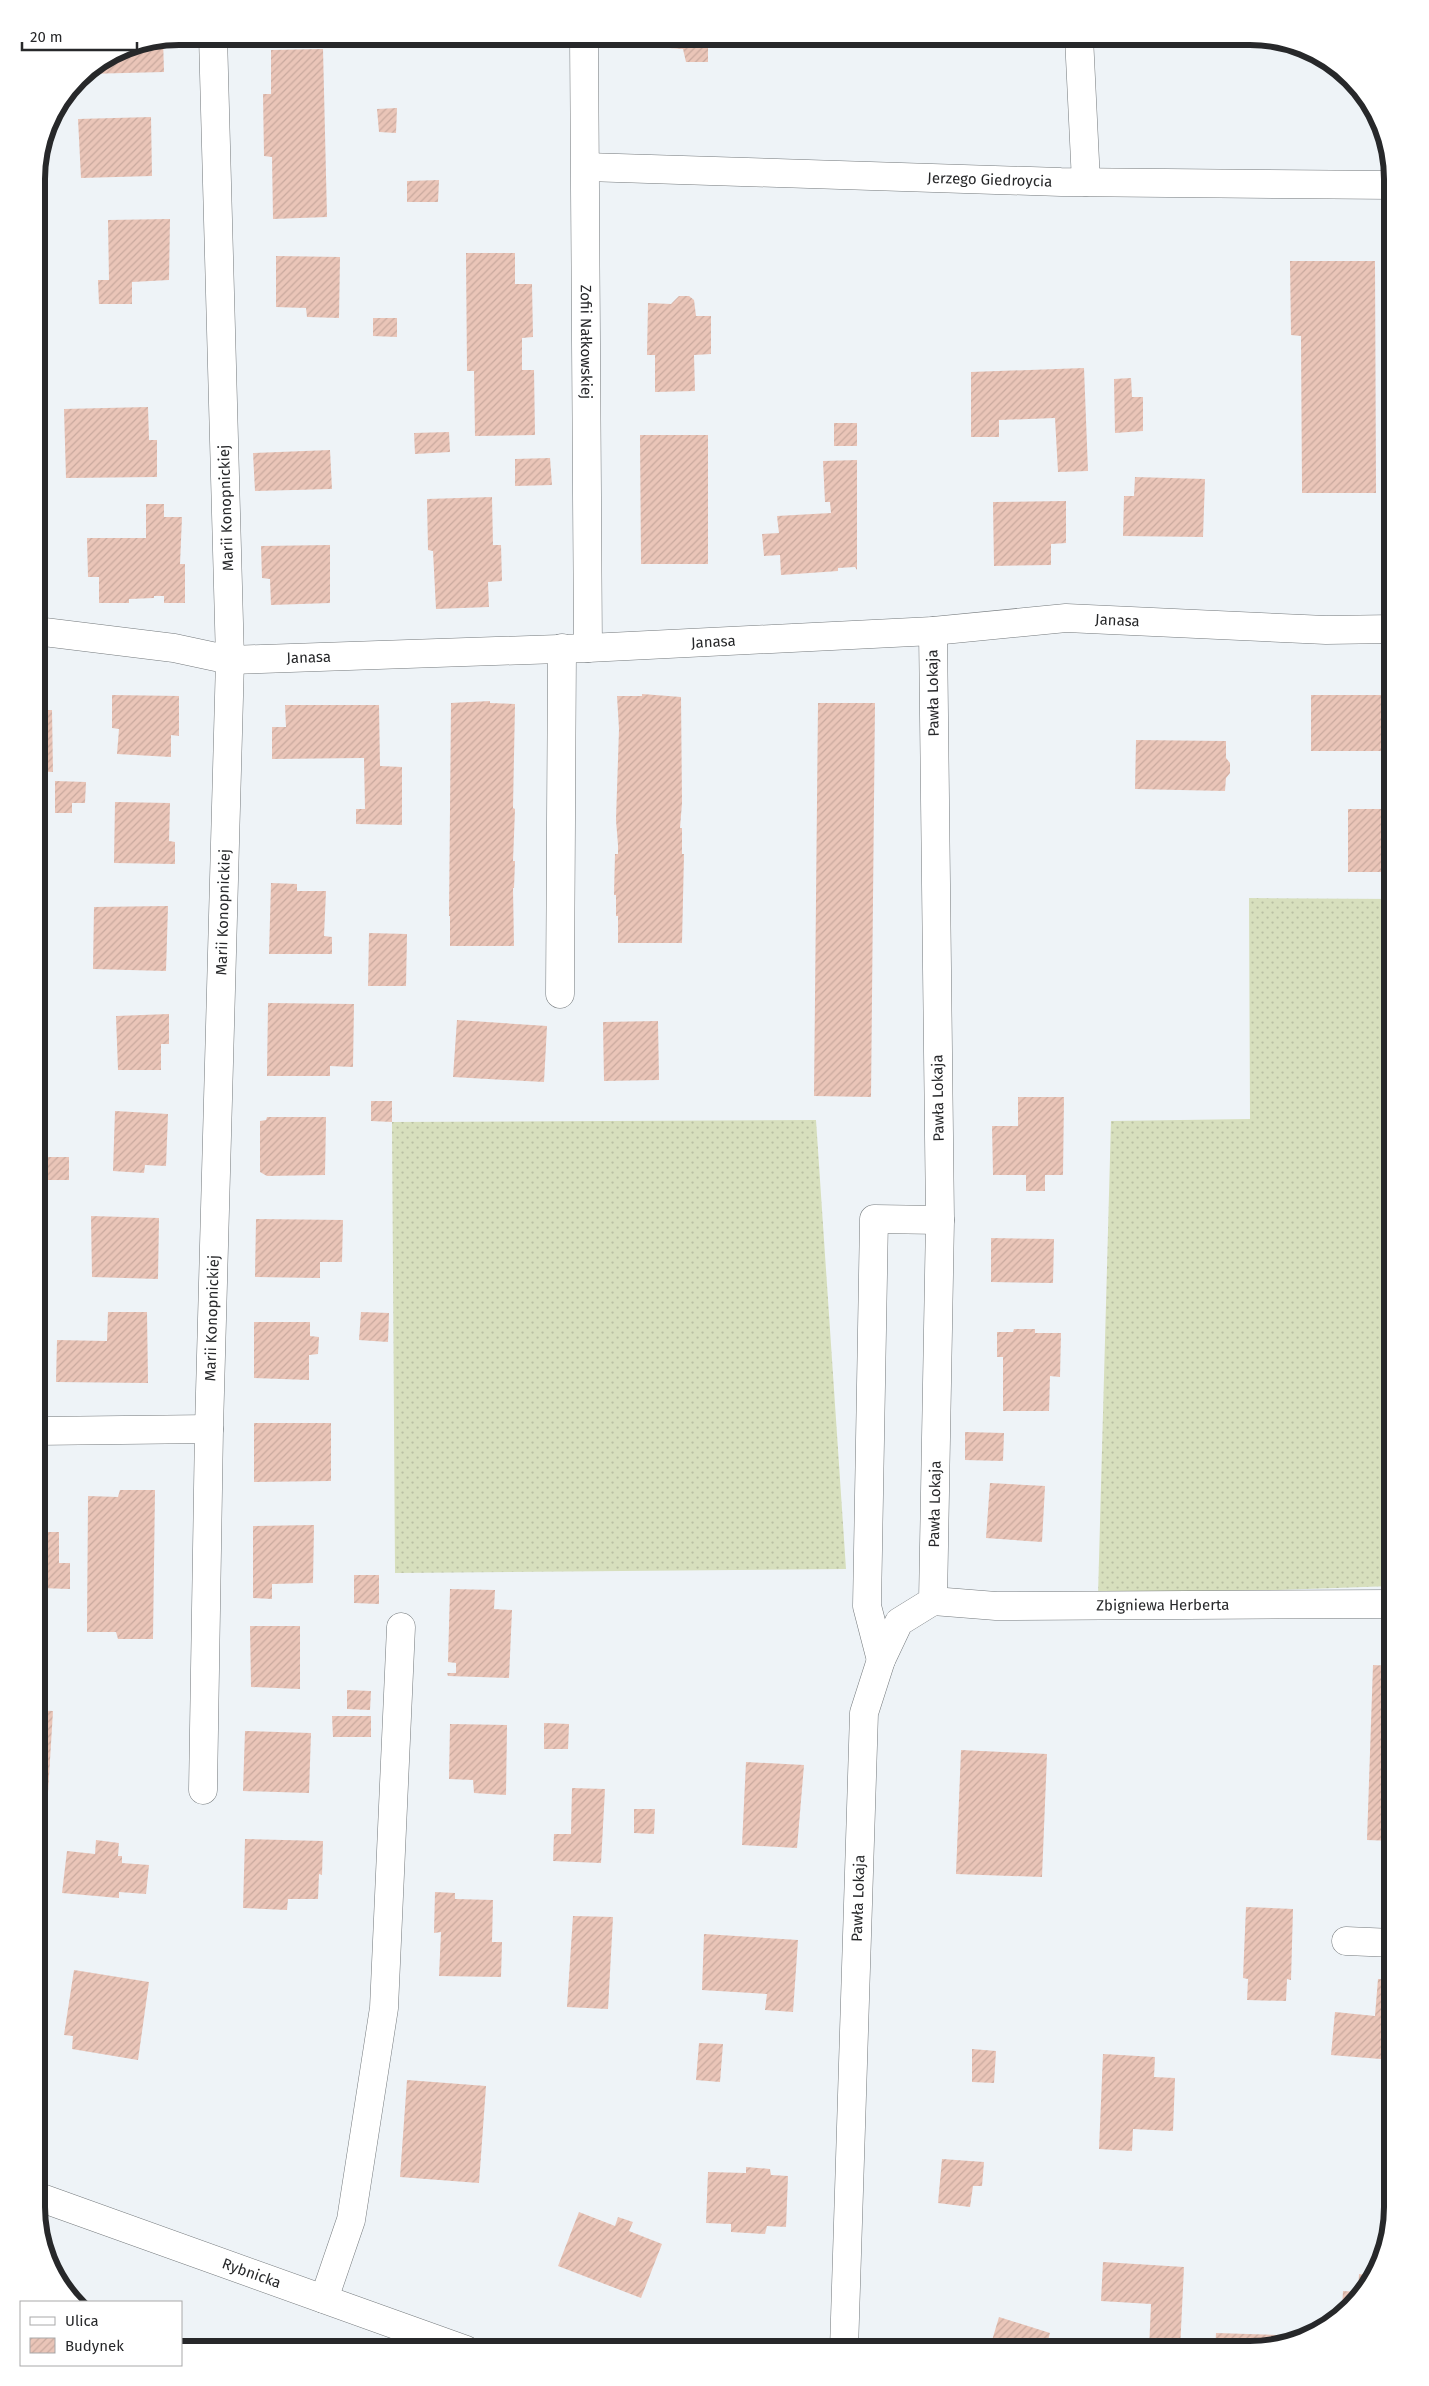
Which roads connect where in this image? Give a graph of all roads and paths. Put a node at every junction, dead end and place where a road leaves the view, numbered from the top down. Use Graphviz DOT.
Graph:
graph roads {
  1 [pos="213,45"];
  2 [pos="584,45"];
  3 [pos="1079,45"];
  4 [pos="586,167"];
  5 [pos="1086,182"];
  6 [pos="1384,185"];
  7 [pos="1384,630"];
  8 [pos="45,631"];
  9 [pos="932,631"];
  10 [pos="575,648"];
  11 [pos="230,660"];
  12 [pos="560,994"];
  13 [pos="940,1220"];
  14 [pos="209,1429"];
  15 [pos="45,1431"];
  16 [pos="933,1600"];
  17 [pos="1384,1604"];
  18 [pos="401,1627"];
  19 [pos="881,1660"];
  20 [pos="203,1790"];
  21 [pos="1346,1941"];
  22 [pos="1384,1943"];
  23 [pos="45,2199"];
  24 [pos="324,2299"];
  25 [pos="441,2341"];
  26 [pos="844,2341"];
  1 -- 11 [label="street, Marii Konopnickiej"];
  2 -- 4 [label="street, Zofii Nałkowskiej"];
  3 -- 5 [label="street"];
  4 -- 5 [label="street, Jerzego Giedroycia"];
  4 -- 10 [label="street, Zofii Nałkowskiej"];
  5 -- 6 [label="street, Jerzego Giedroycia"];
  7 -- 9 [label="street, Janasa"];
  8 -- 11 [label="street, Janasa"];
  9 -- 10 [label="street, Janasa"];
  9 -- 13 [label="street, Pawła Lokaja"];
  10 -- 11 [label="street, Janasa"];
  10 -- 12 [label="street, Zofii Nałkowskiej"];
  11 -- 14 [label="street, Marii Konopnickiej"];
  13 -- 16 [label="street, Pawła Lokaja"];
  13 -- 19 [label="street"];
  14 -- 15 [label="street"];
  14 -- 20 [label="street, Marii Konopnickiej"];
  16 -- 17 [label="street, Zbigniewa Herberta"];
  16 -- 19 [label="street, Pawła Lokaja"];
  18 -- 24 [label="street"];
  19 -- 26 [label="street, Pawła Lokaja"];
  21 -- 22 [label="street"];
  23 -- 24 [label="street, Rybnicka"];
  24 -- 25 [label="street, Rybnicka"];
}
